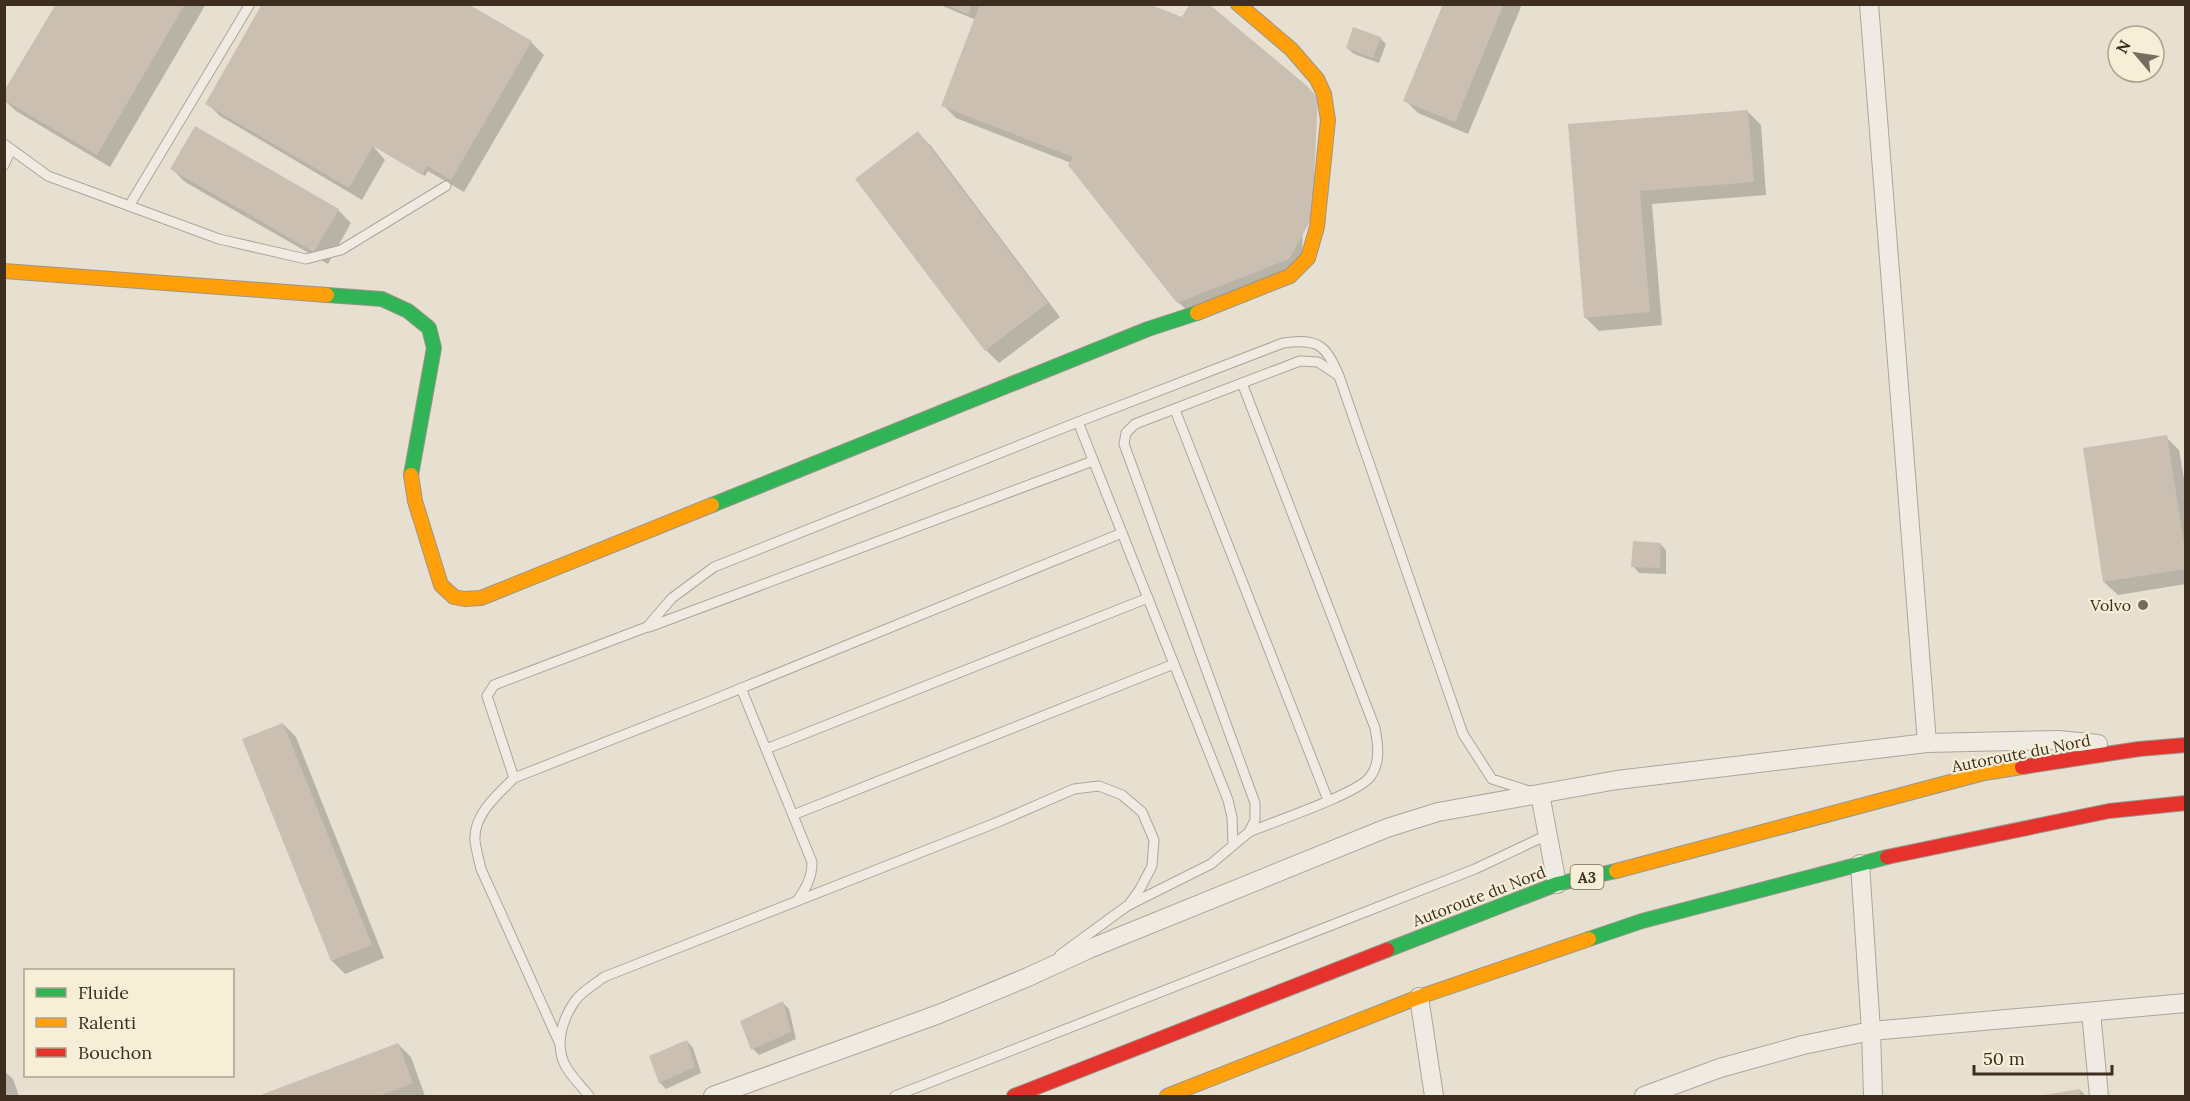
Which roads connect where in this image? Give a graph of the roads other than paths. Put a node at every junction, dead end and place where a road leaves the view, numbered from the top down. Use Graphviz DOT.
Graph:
graph roads {
  1 [pos="250,4"];
  2 [pos="1238,4"];
  3 [pos="1869,4"];
  4 [pos="8,147"];
  5 [pos="4,165"];
  6 [pos="446,186"];
  7 [pos="129,206"];
  8 [pos="4,271"];
  9 [pos="1339,376"];
  10 [pos="1242,383"];
  11 [pos="1175,410"];
  12 [pos="1078,422"];
  13 [pos="1093,460"];
  14 [pos="1122,533"];
  15 [pos="1148,598"];
  16 [pos="647,627"];
  17 [pos="1174,664"];
  18 [pos="741,688"];
  19 [pos="1927,743"];
  20 [pos="2186,745"];
  21 [pos="765,749"];
  22 [pos="2139,749"];
  23 [pos="514,778"];
  24 [pos="1540,794"];
  25 [pos="1328,800"];
  26 [pos="2186,803"];
  27 [pos="793,815"];
  28 [pos="1249,832"];
  29 [pos="1548,835"];
  30 [pos="1233,845"];
  31 [pos="1860,864"];
  32 [pos="1557,884"];
  33 [pos="797,901"];
  34 [pos="1127,906"];
  35 [pos="1028,977"];
  36 [pos="1419,997"];
  37 [pos="2186,1003"];
  38 [pos="2091,1012"];
  39 [pos="1871,1031"];
  40 [pos="560,1042"];
  41 [pos="1211,1088"];
  42 [pos="589,1096"];
  43 [pos="713,1096"];
  44 [pos="895,1096"];
  45 [pos="1014,1096"];
  46 [pos="1167,1096"];
  47 [pos="1434,1096"];
  48 [pos="1645,1096"];
  49 [pos="1873,1096"];
  50 [pos="2100,1096"];
  1 -- 7 [label="lane"];
  2 -- 8 [label="main road"];
  3 -- 19 [label="street"];
  4 -- 5 [label="lane"];
  4 -- 7 [label="lane"];
  6 -- 7 [label="lane"];
  9 -- 10 [label="lane"];
  9 -- 12 [label="lane"];
  9 -- 24 [label="lane"];
  10 -- 11 [label="lane"];
  10 -- 25 [label="lane"];
  11 -- 25 [label="lane"];
  11 -- 28 [label="lane"];
  12 -- 13 [label="lane"];
  12 -- 16 [label="lane"];
  13 -- 14 [label="lane"];
  13 -- 16 [label="lane"];
  14 -- 15 [label="lane"];
  14 -- 18 [label="lane"];
  15 -- 17 [label="lane"];
  15 -- 21 [label="lane"];
  16 -- 23 [label="lane"];
  17 -- 27 [label="lane"];
  17 -- 30 [label="lane"];
  18 -- 21 [label="lane"];
  18 -- 23 [label="lane"];
  19 -- 22 [label="street"];
  19 -- 24 [label="street"];
  20 -- 22 [label="main road, Autoroute du Nord / A3"];
  21 -- 27 [label="lane"];
  22 -- 32 [label="main road, Autoroute du Nord / A3"];
  23 -- 40 [label="lane"];
  24 -- 29 [label="street"];
  24 -- 35 [label="street"];
  25 -- 28 [label="lane"];
  26 -- 31 [label="main road"];
  27 -- 33 [label="lane"];
  28 -- 30 [label="lane"];
  29 -- 32 [label="street"];
  29 -- 44 [label="lane"];
  30 -- 34 [label="lane"];
  31 -- 36 [label="main road"];
  31 -- 39 [label="street"];
  32 -- 45 [label="main road, Autoroute du Nord / A3"];
  33 -- 34 [label="lane"];
  33 -- 40 [label="lane"];
  34 -- 35 [label="lane"];
  35 -- 43 [label="street"];
  36 -- 41 [label="main road"];
  36 -- 47 [label="street"];
  37 -- 38 [label="street"];
  38 -- 39 [label="street"];
  38 -- 50 [label="street"];
  39 -- 48 [label="street"];
  39 -- 49 [label="street"];
  40 -- 42 [label="lane"];
  41 -- 46 [label="main road"];
}
